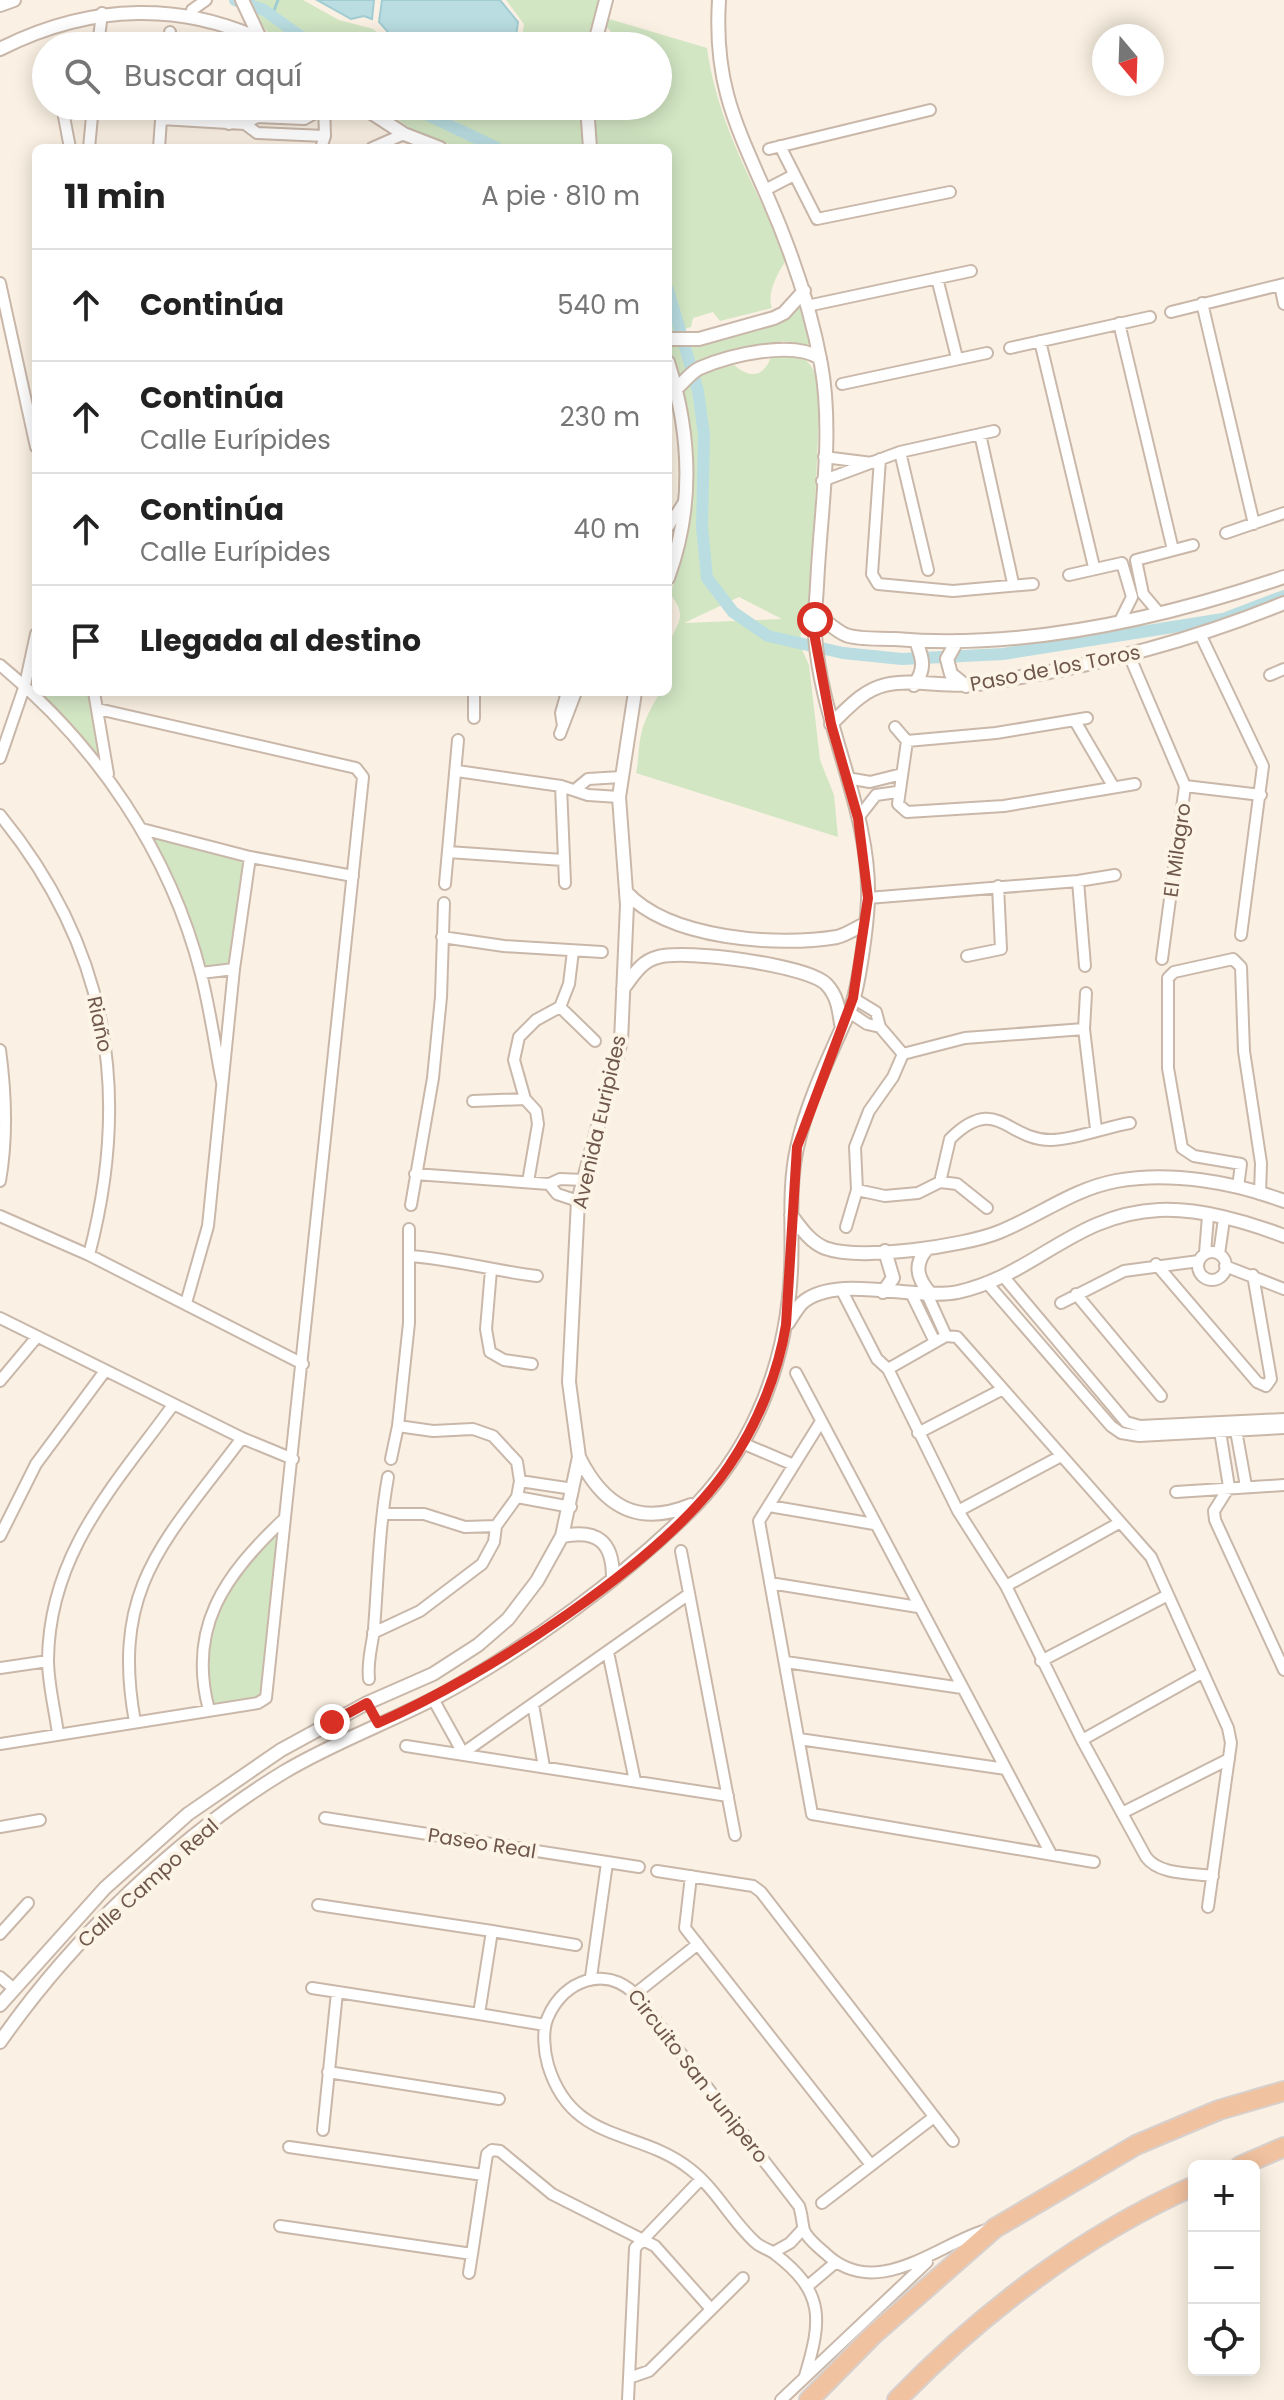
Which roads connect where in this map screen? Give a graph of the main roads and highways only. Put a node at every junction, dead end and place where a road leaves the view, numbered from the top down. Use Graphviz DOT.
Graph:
graph roads {
  1 [pos="1284,2091"];
  2 [pos="1284,2147"];
  3 [pos="1254,2160"];
  4 [pos="1188,2189"];
  5 [pos="809,2400"];
  6 [pos="897,2400"];
  1 -- 5 [label="highway"];
  2 -- 3 [label="highway"];
  4 -- 6 [label="highway"];
}
